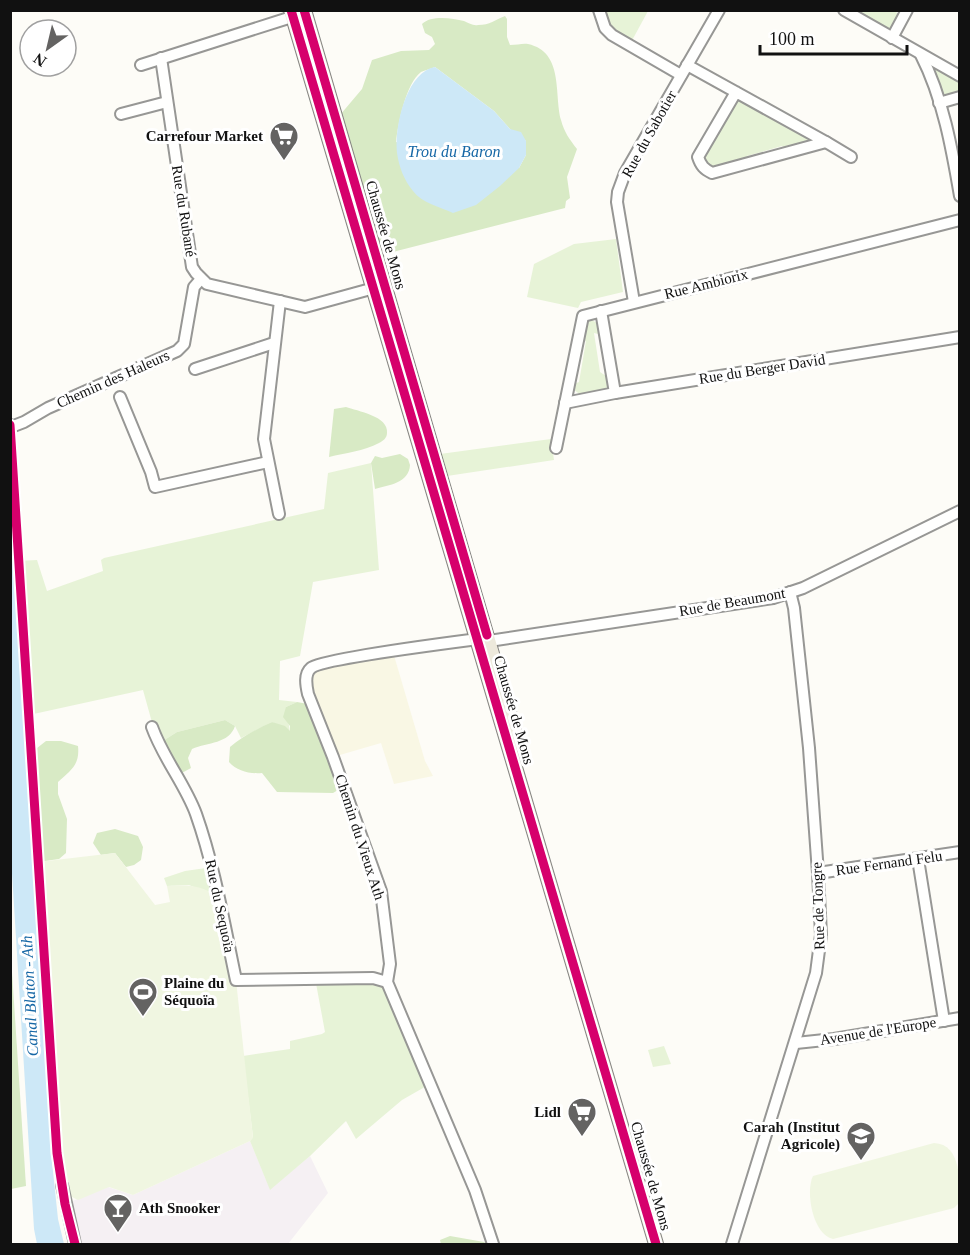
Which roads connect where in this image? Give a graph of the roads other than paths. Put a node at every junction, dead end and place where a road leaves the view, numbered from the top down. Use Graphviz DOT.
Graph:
graph roads {
  1 [pos="599,10"];
  2 [pos="719,10"];
  3 [pos="844,10"];
  4 [pos="908,10"];
  5 [pos="298,13"];
  6 [pos="892,38"];
  7 [pos="921,55"];
  8 [pos="161,58"];
  9 [pos="141,65"];
  10 [pos="684,70"];
  11 [pos="960,76"];
  12 [pos="736,92"];
  13 [pos="960,97"];
  14 [pos="167,102"];
  15 [pos="939,103"];
  16 [pos="120,114"];
  17 [pos="826,142"];
  18 [pos="851,157"];
  19 [pos="960,196"];
  20 [pos="960,220"];
  21 [pos="201,279"];
  22 [pos="379,287"];
  23 [pos="280,301"];
  24 [pos="634,302"];
  25 [pos="601,310"];
  26 [pos="960,337"];
  27 [pos="274,343"];
  28 [pos="195,369"];
  29 [pos="615,393"];
  30 [pos="120,397"];
  31 [pos="566,403"];
  32 [pos="11,426"];
  33 [pos="556,448"];
  34 [pos="268,462"];
  35 [pos="960,511"];
  36 [pos="279,514"];
  37 [pos="790,592"];
  38 [pos="483,640"];
  39 [pos="152,727"];
  40 [pos="960,852"];
  41 [pos="918,859"];
  42 [pos="818,873"];
  43 [pos="387,982"];
  44 [pos="960,1018"];
  45 [pos="944,1021"];
  46 [pos="796,1043"];
  47 [pos="62,1185"];
  48 [pos="75,1245"];
  49 [pos="493,1245"];
  50 [pos="656,1245"];
  51 [pos="665,1245"];
  52 [pos="732,1245"];
  1 -- 10 [label="street"];
  2 -- 10 [label="street, Rue du Sabotier"];
  3 -- 6 [label="street"];
  4 -- 6 [label="street"];
  5 -- 8 [label="street"];
  5 -- 22 [label="main road, Chaussée de Mons"];
  6 -- 7 [label="street"];
  7 -- 11 [label="street"];
  7 -- 15 [label="street"];
  8 -- 9 [label="street"];
  8 -- 14 [label="street, Rue du Rubané"];
  10 -- 12 [label="street"];
  10 -- 24 [label="street, Rue du Sabotier"];
  12 -- 17 [label="street"];
  12 -- 17 [label="street"];
  13 -- 15 [label="street"];
  14 -- 16 [label="street"];
  14 -- 21 [label="street, Rue du Rubané"];
  15 -- 19 [label="street"];
  17 -- 18 [label="street"];
  20 -- 24 [label="street, Rue Ambiorix"];
  21 -- 23 [label="street"];
  21 -- 32 [label="street, Chemin des Haleurs"];
  22 -- 23 [label="street"];
  22 -- 38 [label="main road, Chaussée de Mons"];
  23 -- 27 [label="street"];
  24 -- 25 [label="street, Rue Ambiorix"];
  25 -- 29 [label="street"];
  25 -- 31 [label="street, Rue Ambiorix"];
  26 -- 29 [label="street, Rue du Berger David"];
  27 -- 28 [label="street"];
  27 -- 34 [label="street"];
  29 -- 31 [label="street, Rue du Berger David"];
  30 -- 34 [label="street"];
  31 -- 33 [label="street, Rue Ambiorix"];
  34 -- 36 [label="street"];
  35 -- 37 [label="street, Rue de Beaumont"];
  37 -- 38 [label="street, Rue de Beaumont"];
  37 -- 42 [label="street, Rue de Tongre"];
  38 -- 43 [label="street, Chemin du Vieux Ath"];
  38 -- 50 [label="main road, Chaussée de Mons"];
  38 -- 51 [label="main road, Chaussée de Mons"];
  39 -- 43 [label="street, Rue du Sequoïa"];
  40 -- 41 [label="street, Rue Fernand Felu"];
  41 -- 42 [label="street, Rue Fernand Felu"];
  41 -- 45 [label="street"];
  42 -- 46 [label="street, Rue de Tongre"];
  43 -- 49 [label="street, Chemin du Vieux Ath"];
  44 -- 45 [label="street, Avenue de l'Europe"];
  45 -- 46 [label="street, Avenue de l'Europe"];
  46 -- 52 [label="street, Rue de Tongre"];
  47 -- 48 [label="street"];
}
